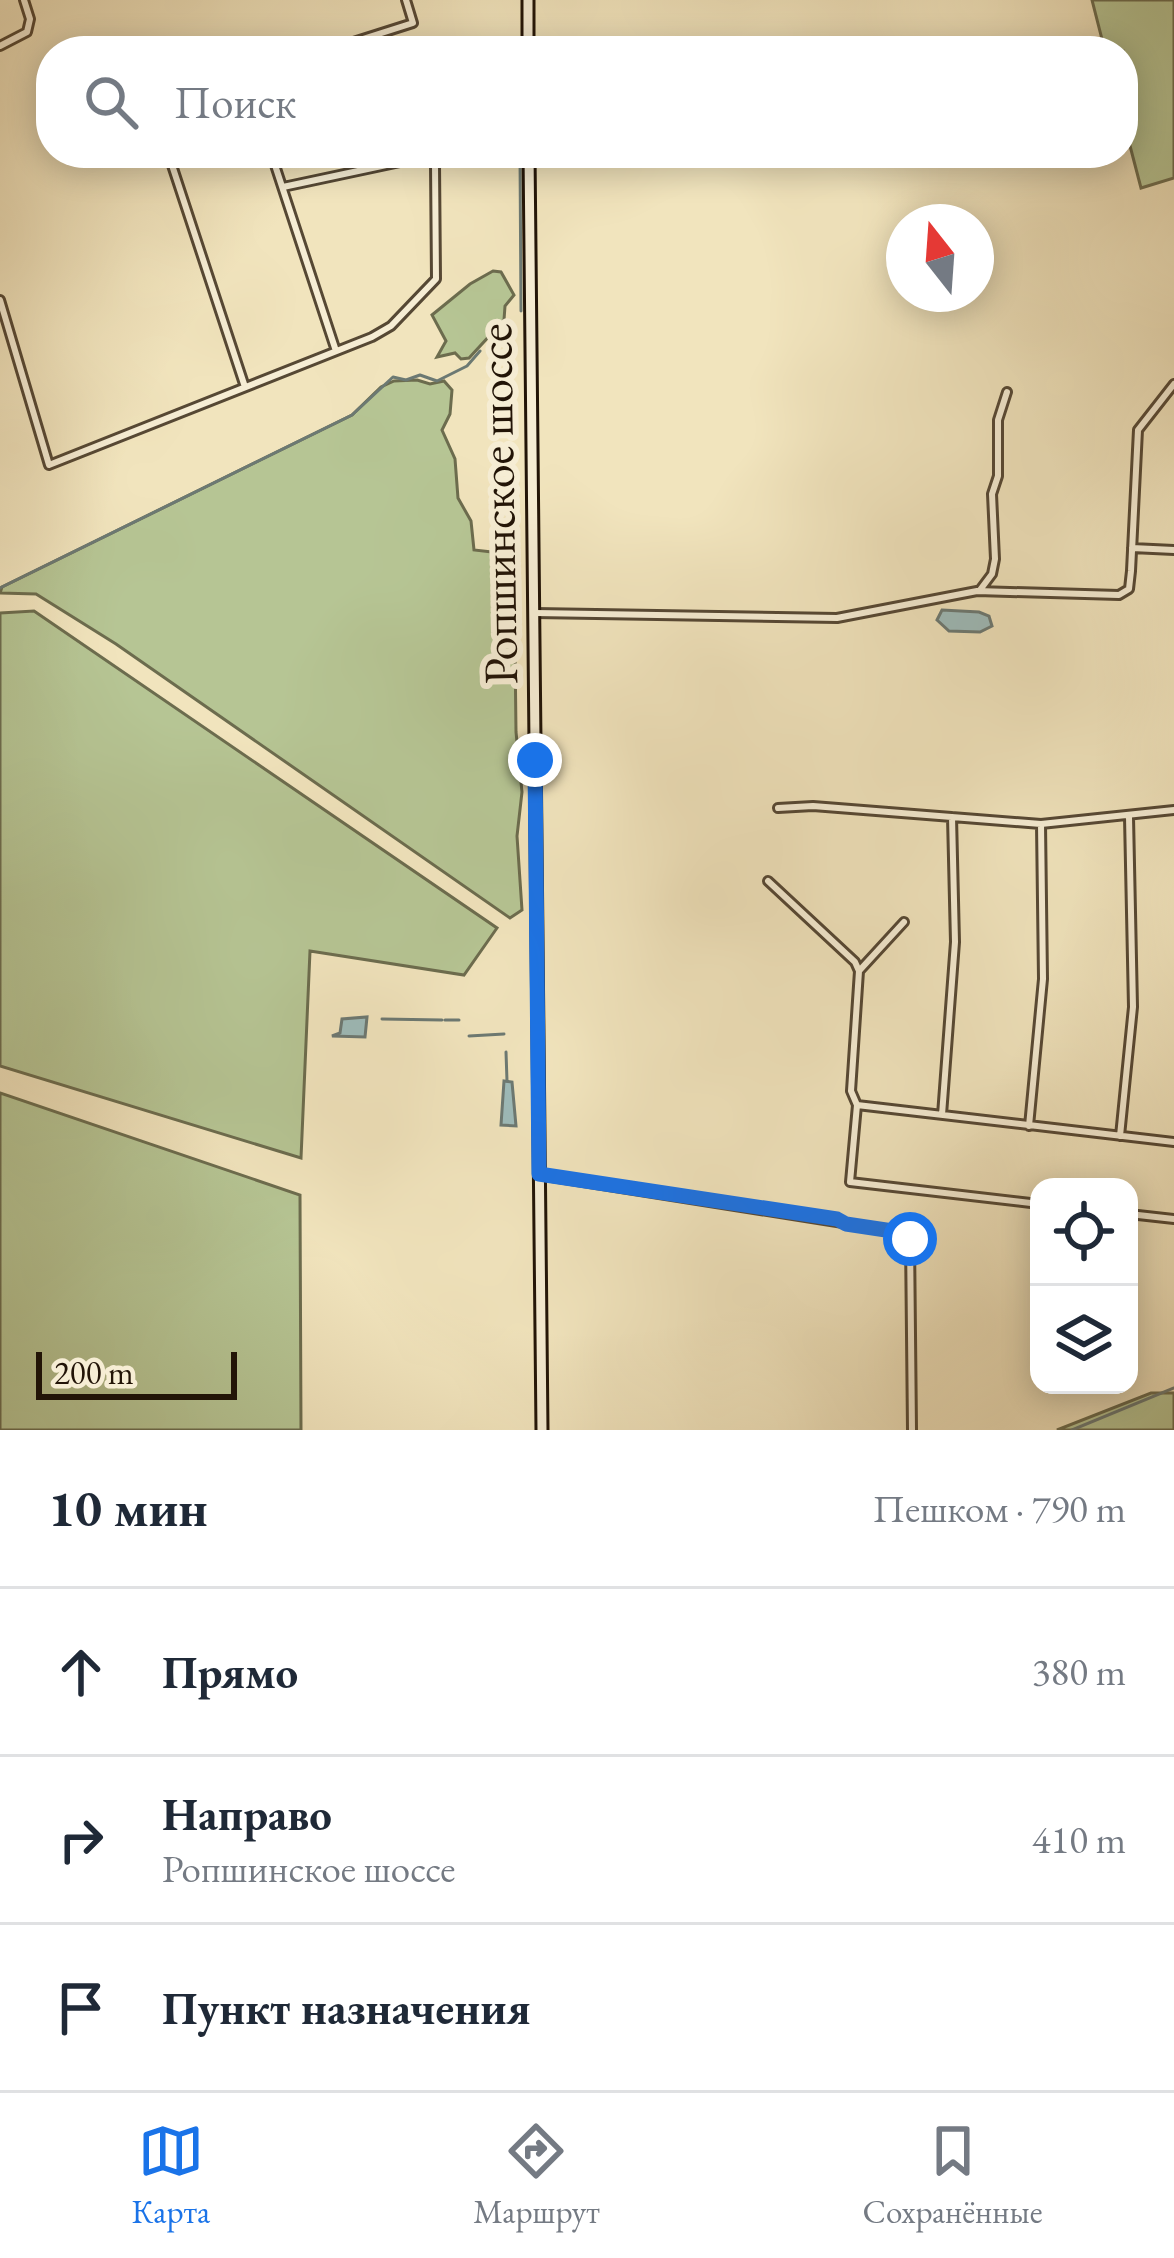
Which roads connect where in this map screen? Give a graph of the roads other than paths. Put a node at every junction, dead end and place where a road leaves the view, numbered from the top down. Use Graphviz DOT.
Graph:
graph roads {
  1 [pos="24,0"];
  2 [pos="406,0"];
  3 [pos="527,0"];
  4 [pos="373,36"];
  5 [pos="528,36"];
  6 [pos="0,46"];
  7 [pos="173,168"];
  8 [pos="276,168"];
  9 [pos="373,168"];
  10 [pos="435,168"];
  11 [pos="529,168"];
  12 [pos="283,187"];
  13 [pos="0,300"];
  14 [pos="13,343"];
  15 [pos="0,347"];
  16 [pos="336,351"];
  17 [pos="1174,384"];
  18 [pos="245,387"];
  19 [pos="1007,392"];
  20 [pos="1132,548"];
  21 [pos="1174,550"];
  22 [pos="977,592"];
  23 [pos="535,613"];
  24 [pos="778,808"];
  25 [pos="1174,810"];
  26 [pos="952,817"];
  27 [pos="1129,817"];
  28 [pos="1041,824"];
  29 [pos="768,881"];
  30 [pos="904,922"];
  31 [pos="859,971"];
  32 [pos="857,1105"];
  33 [pos="942,1115"];
  34 [pos="1029,1126"];
  35 [pos="1120,1136"];
  36 [pos="1174,1142"];
  37 [pos="539,1174"];
  38 [pos="1030,1203"];
  39 [pos="1138,1215"];
  40 [pos="1174,1219"];
  41 [pos="542,1430"];
  42 [pos="911,1430"];
  1 -- 6 [label="street"];
  2 -- 4 [label="street"];
  3 -- 5 [label="main road"];
  7 -- 18 [label="street"];
  8 -- 12 [label="street"];
  9 -- 12 [label="street"];
  10 -- 16 [label="street"];
  11 -- 23 [label="main road, Ропшинское шоссе"];
  12 -- 16 [label="street"];
  13 -- 14 [label="street"];
  14 -- 15 [label="street"];
  14 -- 18 [label="street"];
  16 -- 18 [label="street"];
  17 -- 20 [label="street"];
  19 -- 22 [label="street"];
  20 -- 21 [label="street"];
  20 -- 22 [label="street"];
  22 -- 23 [label="street"];
  23 -- 37 [label="main road, Ропшинское шоссе"];
  24 -- 26 [label="street"];
  25 -- 27 [label="street"];
  26 -- 28 [label="street"];
  26 -- 33 [label="street"];
  27 -- 28 [label="street"];
  27 -- 35 [label="street"];
  28 -- 34 [label="street"];
  29 -- 31 [label="street"];
  30 -- 31 [label="street"];
  31 -- 32 [label="street"];
  32 -- 33 [label="street"];
  32 -- 38 [label="street"];
  33 -- 34 [label="street"];
  34 -- 35 [label="street"];
  35 -- 36 [label="street"];
  37 -- 41 [label="main road, Ропшинское шоссе"];
  37 -- 42 [label="street"];
  39 -- 40 [label="street"];
}
